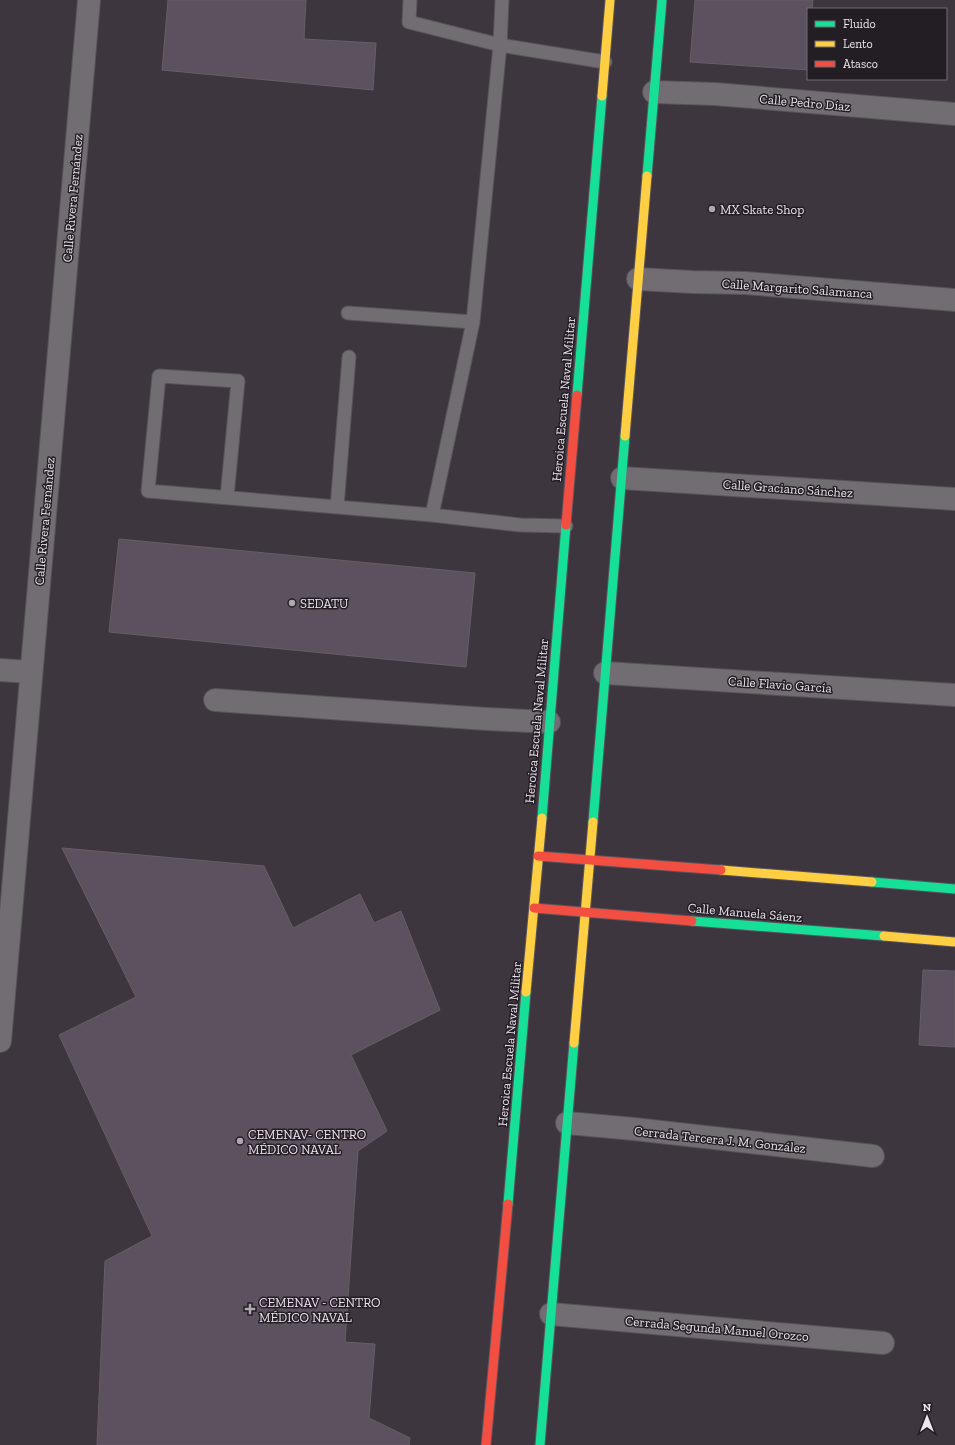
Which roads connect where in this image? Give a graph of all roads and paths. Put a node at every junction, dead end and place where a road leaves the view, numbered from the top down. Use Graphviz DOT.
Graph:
graph roads {
  1 [pos="89,0"];
  2 [pos="410,0"];
  3 [pos="502,0"];
  4 [pos="609,0"];
  5 [pos="662,0"];
  6 [pos="500,44"];
  7 [pos="605,62"];
  8 [pos="654,92"];
  9 [pos="955,114"];
  10 [pos="638,279"];
  11 [pos="955,300"];
  12 [pos="348,313"];
  13 [pos="473,322"];
  14 [pos="350,357"];
  15 [pos="622,478"];
  16 [pos="227,497"];
  17 [pos="955,499"];
  18 [pos="337,507"];
  19 [pos="432,515"];
  20 [pos="566,526"];
  21 [pos="0,670"];
  22 [pos="32,672"];
  23 [pos="605,673"];
  24 [pos="955,695"];
  25 [pos="215,700"];
  26 [pos="549,722"];
  27 [pos="538,856"];
  28 [pos="590,860"];
  29 [pos="955,889"];
  30 [pos="534,908"];
  31 [pos="585,912"];
  32 [pos="955,942"];
  33 [pos="0,1041"];
  34 [pos="567,1123"];
  35 [pos="873,1156"];
  36 [pos="551,1314"];
  37 [pos="883,1343"];
  38 [pos="486,1445"];
  39 [pos="540,1445"];
  1 -- 22 [label="street, Calle Rivera Fernández"];
  2 -- 6 [label="lane"];
  3 -- 6 [label="lane"];
  4 -- 7 [label="main road, Heroica Escuela Naval Militar"];
  5 -- 8 [label="main road"];
  6 -- 7 [label="lane"];
  6 -- 13 [label="lane"];
  7 -- 20 [label="main road, Heroica Escuela Naval Militar"];
  8 -- 9 [label="street, Calle Pedro Díaz"];
  8 -- 10 [label="main road"];
  10 -- 11 [label="street, Calle Margarito Salamanca"];
  10 -- 15 [label="main road"];
  12 -- 13 [label="lane"];
  13 -- 19 [label="lane"];
  14 -- 18 [label="lane"];
  15 -- 17 [label="street, Calle Graciano Sánchez"];
  15 -- 23 [label="main road"];
  16 -- 16 [label="lane"];
  16 -- 18 [label="lane"];
  18 -- 19 [label="lane"];
  19 -- 20 [label="lane"];
  20 -- 26 [label="main road, Heroica Escuela Naval Militar"];
  21 -- 22 [label="street"];
  22 -- 33 [label="street, Calle Rivera Fernández"];
  23 -- 24 [label="street, Calle Flavio García"];
  23 -- 28 [label="main road"];
  25 -- 26 [label="street"];
  26 -- 27 [label="main road, Heroica Escuela Naval Militar"];
  27 -- 28 [label="main road"];
  27 -- 30 [label="main road, Heroica Escuela Naval Militar"];
  28 -- 29 [label="main road"];
  28 -- 31 [label="main road"];
  30 -- 31 [label="main road, Calle Manuela Sáenz"];
  30 -- 38 [label="main road, Heroica Escuela Naval Militar"];
  31 -- 32 [label="main road, Calle Manuela Sáenz"];
  31 -- 34 [label="main road"];
  34 -- 35 [label="street, Cerrada Tercera J. M. González"];
  34 -- 36 [label="main road"];
  36 -- 37 [label="street, Cerrada Segunda Manuel Orozco"];
  36 -- 39 [label="main road"];
}
